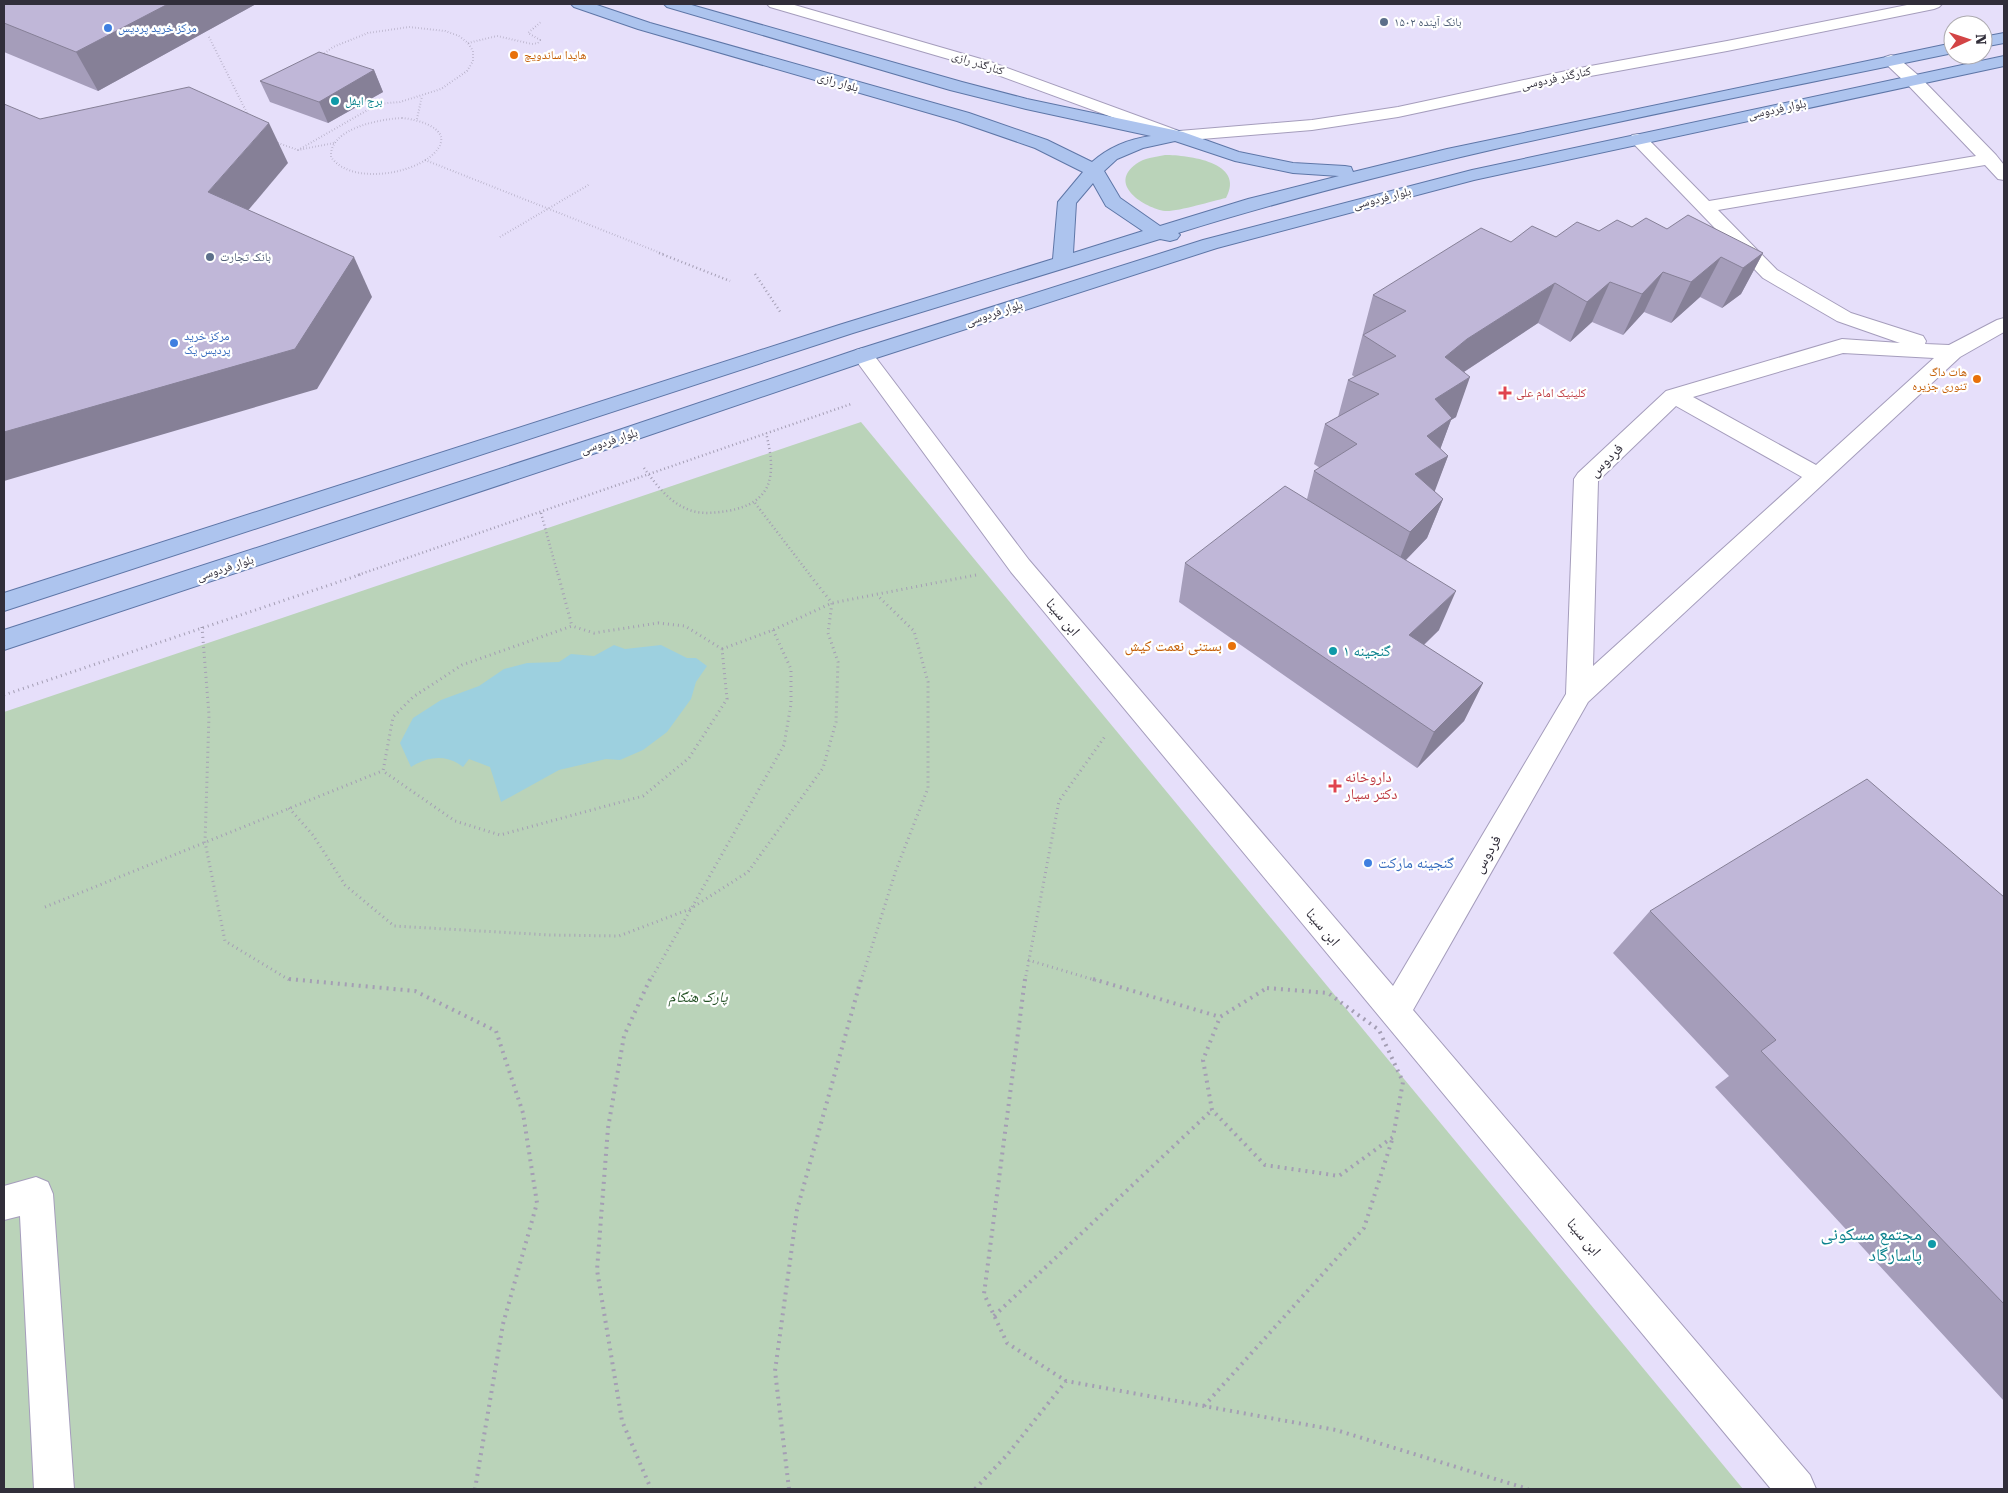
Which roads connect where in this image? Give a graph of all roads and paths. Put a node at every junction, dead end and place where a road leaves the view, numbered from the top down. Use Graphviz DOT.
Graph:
graph roads {
  1 [pos="579,4"];
  2 [pos="672,4"];
  3 [pos="775,4"];
  4 [pos="1934,4"];
  5 [pos="542,22"];
  6 [pos="209,37"];
  7 [pos="468,43"];
  8 [pos="1943,50"];
  9 [pos="1891,60"];
  10 [pos="316,61"];
  11 [pos="2004,61"];
  12 [pos="1913,80"];
  13 [pos="422,96"];
  14 [pos="1026,104"];
  15 [pos="963,117"];
  16 [pos="250,119"];
  17 [pos="416,119"];
  18 [pos="1177,136"];
  19 [pos="1638,139"];
  20 [pos="274,142"];
  21 [pos="334,143"];
  22 [pos="298,150"];
  23 [pos="1235,156"];
  24 [pos="1990,159"];
  25 [pos="424,160"];
  26 [pos="1094,170"];
  27 [pos="1369,173"];
  28 [pos="2004,175"];
  29 [pos="590,184"];
  30 [pos="1254,190"];
  31 [pos="1705,207"];
  32 [pos="548,209"];
  33 [pos="1255,231"];
  34 [pos="1156,232"];
  35 [pos="500,237"];
  36 [pos="1210,244"];
  37 [pos="1063,262"];
  38 [pos="730,281"];
  39 [pos="2004,324"];
  40 [pos="846,329"];
  41 [pos="1953,352"];
  42 [pos="863,355"];
  43 [pos="890,391"];
  44 [pos="1674,396"];
  45 [pos="766,434"];
  46 [pos="621,437"];
  47 [pos="648,474"];
  48 [pos="1818,476"];
  49 [pos="755,503"];
  50 [pos="541,512"];
  51 [pos="1020,566"];
  52 [pos="877,595"];
  53 [pos="4,602"];
  54 [pos="832,602"];
  55 [pos="572,626"];
  56 [pos="202,627"];
  57 [pos="772,630"];
  58 [pos="4,640"];
  59 [pos="722,650"];
  60 [pos="4,695"];
  61 [pos="1579,695"];
  62 [pos="1132,699"];
  63 [pos="382,770"];
  64 [pos="289,808"];
  65 [pos="205,842"];
  66 [pos="45,907"];
  67 [pos="690,909"];
  68 [pos="1028,960"];
  69 [pos="1395,1012"];
  70 [pos="1220,1017"];
  71 [pos="1212,1110"];
  72 [pos="1393,1137"];
  73 [pos="4,1203"];
  74 [pos="994,1316"];
  75 [pos="1066,1381"];
  76 [pos="1204,1406"];
  77 [pos="54,1489"];
  78 [pos="475,1489"];
  79 [pos="651,1489"];
  80 [pos="789,1489"];
  81 [pos="975,1489"];
  82 [pos="1528,1489"];
  83 [pos="1796,1489"];
  1 -- 15 [label="main road, بلوار رازی"];
  2 -- 14 [label="main road, بلوار رازی"];
  3 -- 18 [label="street, کنارگذر رازی"];
  4 -- 18 [label="street, کنارگذر فردوسی"];
  5 -- 7 [label="path"];
  6 -- 16 [label="path"];
  7 -- 10 [label="path"];
  7 -- 13 [label="path"];
  8 -- 9 [label="main road, بلوار فردوسی"];
  9 -- 12 [label="street"];
  9 -- 27 [label="main road, بلوار فردوسی"];
  11 -- 12 [label="main road, بلوار فردوسی"];
  12 -- 19 [label="main road, بلوار فردوسی"];
  12 -- 24 [label="street"];
  13 -- 17 [label="path"];
  13 -- 22 [label="path"];
  14 -- 15 [label="main road"];
  14 -- 18 [label="main road, بلوار رازی"];
  15 -- 26 [label="main road, بلوار رازی"];
  17 -- 21 [label="path"];
  17 -- 25 [label="path"];
  18 -- 23 [label="main road, بلوار رازی"];
  18 -- 26 [label="main road"];
  19 -- 31 [label="street"];
  19 -- 33 [label="main road, بلوار فردوسی"];
  20 -- 22 [label="path"];
  21 -- 22 [label="path"];
  21 -- 25 [label="path"];
  23 -- 27 [label="main road, بلوار رازی"];
  23 -- 30 [label="main road"];
  24 -- 28 [label="street"];
  24 -- 31 [label="street"];
  25 -- 32 [label="path"];
  26 -- 34 [label="main road"];
  26 -- 37 [label="main road"];
  27 -- 30 [label="main road, بلوار فردوسی"];
  29 -- 32 [label="path"];
  30 -- 33 [label="main road"];
  30 -- 34 [label="main road, بلوار فردوسی"];
  31 -- 41 [label="street"];
  32 -- 35 [label="path"];
  32 -- 38 [label="path"];
  33 -- 36 [label="main road, بلوار فردوسی"];
  34 -- 36 [label="main road"];
  34 -- 37 [label="main road, بلوار فردوسی"];
  36 -- 42 [label="main road, بلوار فردوسی"];
  37 -- 40 [label="main road, بلوار فردوسی"];
  39 -- 41 [label="street, فردوس"];
  40 -- 42 [label="main road"];
  40 -- 53 [label="main road, بلوار فردوسی"];
  41 -- 44 [label="street, فردوس"];
  41 -- 48 [label="street, فردوس"];
  42 -- 43 [label="street, ابن سینا"];
  42 -- 46 [label="main road, بلوار فردوسی"];
  43 -- 45 [label="path"];
  43 -- 51 [label="street, ابن سینا"];
  44 -- 48 [label="street"];
  44 -- 61 [label="street, فردوس"];
  45 -- 47 [label="path"];
  45 -- 49 [label="path"];
  46 -- 47 [label="path"];
  46 -- 58 [label="main road, بلوار فردوسی"];
  47 -- 49 [label="path"];
  47 -- 50 [label="path"];
  48 -- 61 [label="street, فردوس"];
  49 -- 54 [label="path"];
  50 -- 55 [label="path"];
  50 -- 56 [label="path"];
  51 -- 52 [label="path"];
  51 -- 62 [label="street, ابن سینا"];
  52 -- 54 [label="path"];
  52 -- 80 [label="path"];
  54 -- 57 [label="path"];
  54 -- 67 [label="path"];
  55 -- 59 [label="path"];
  55 -- 63 [label="path"];
  56 -- 60 [label="path"];
  56 -- 65 [label="path"];
  57 -- 59 [label="path"];
  57 -- 67 [label="path"];
  59 -- 63 [label="path"];
  61 -- 69 [label="street, فردوس"];
  62 -- 68 [label="path"];
  62 -- 69 [label="street, ابن سینا"];
  63 -- 64 [label="path"];
  64 -- 65 [label="path"];
  64 -- 67 [label="path"];
  65 -- 66 [label="path"];
  65 -- 78 [label="path"];
  67 -- 79 [label="path"];
  68 -- 70 [label="path"];
  68 -- 74 [label="path"];
  69 -- 83 [label="street, ابن سینا"];
  70 -- 71 [label="path"];
  70 -- 72 [label="path"];
  71 -- 72 [label="path"];
  71 -- 74 [label="path"];
  72 -- 76 [label="path"];
  73 -- 77 [label="street"];
  74 -- 75 [label="path"];
  75 -- 76 [label="path"];
  75 -- 81 [label="path"];
  76 -- 82 [label="path"];
}
